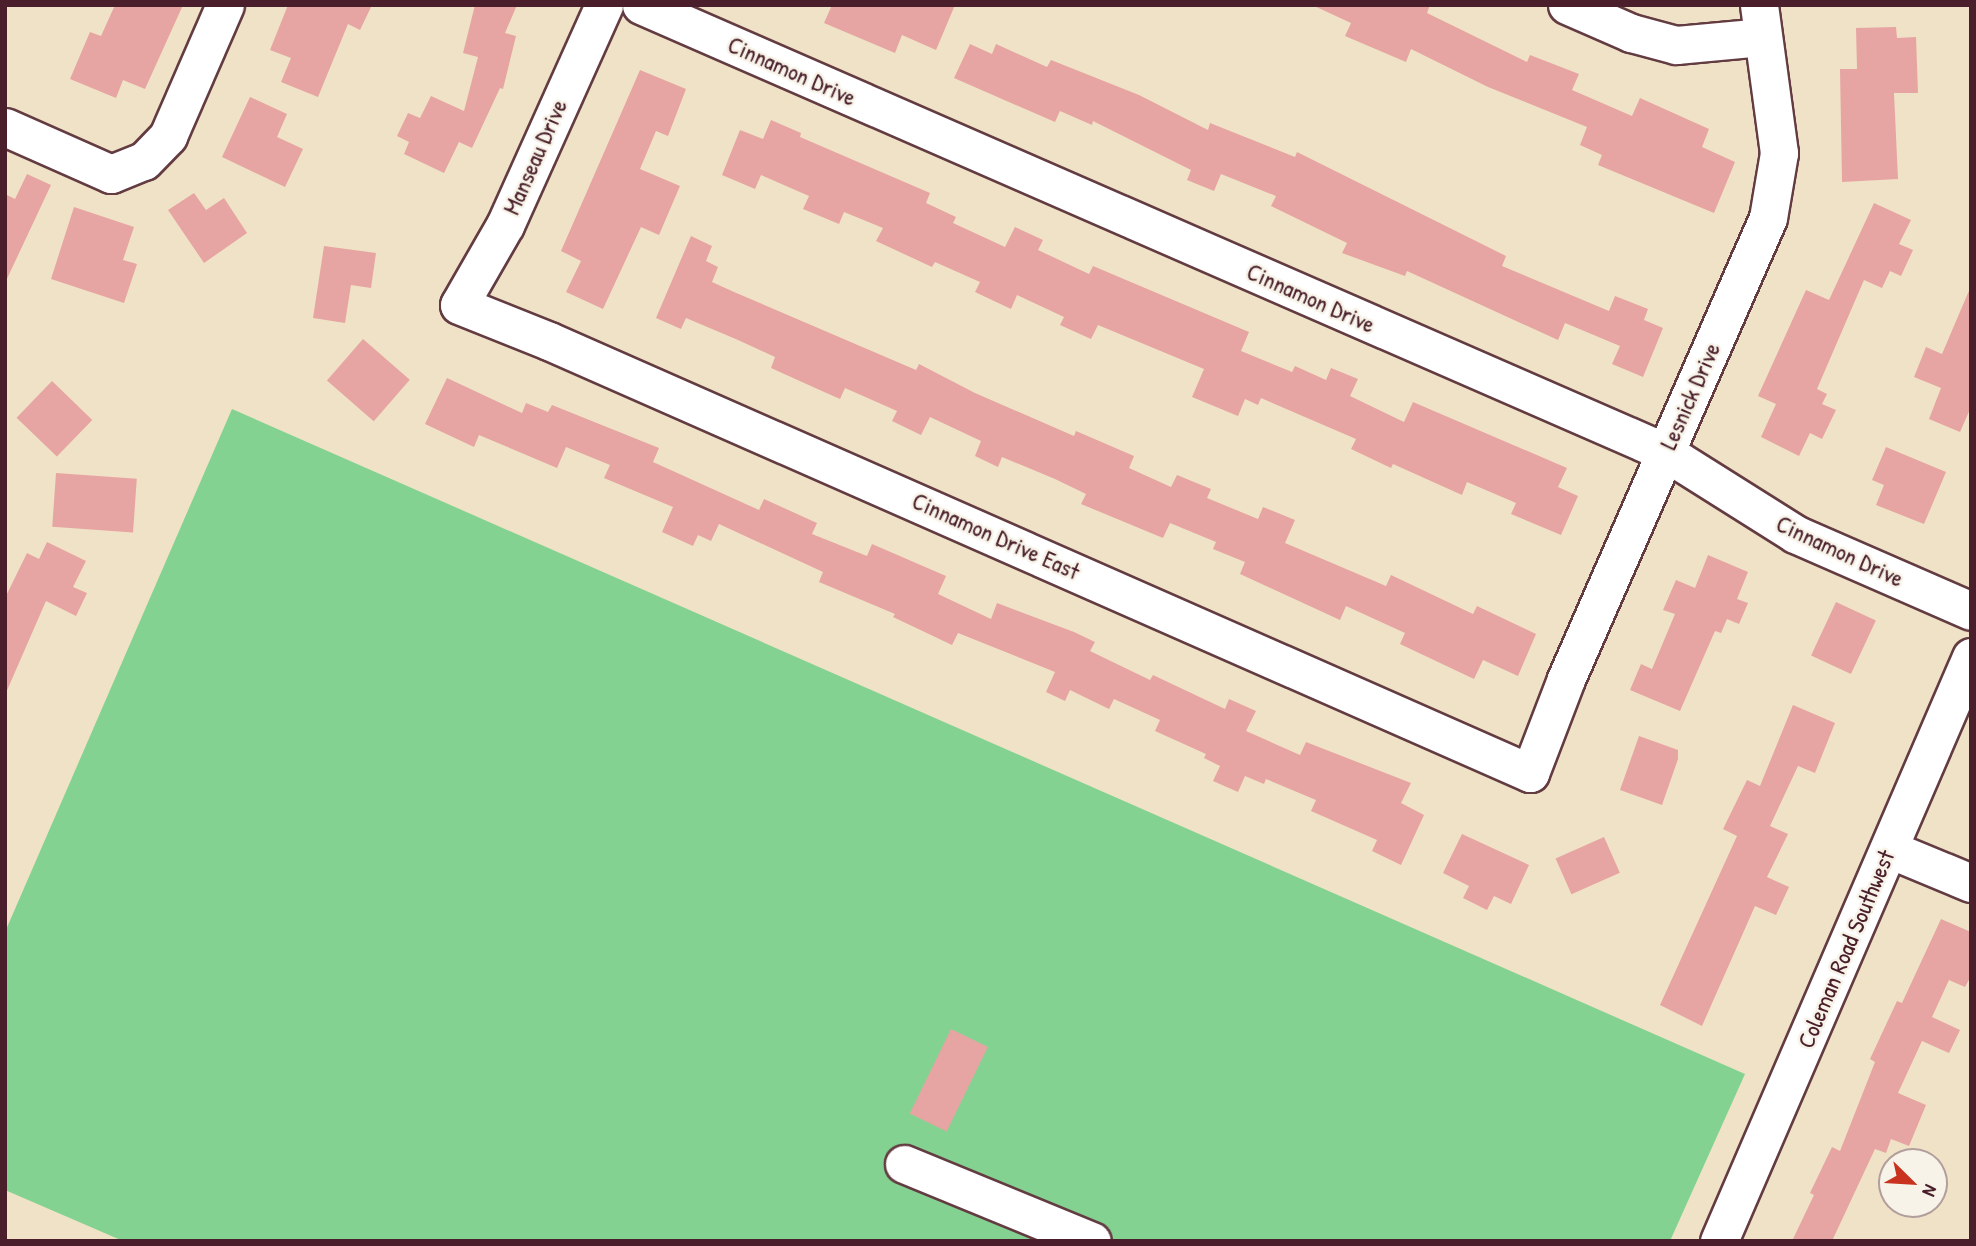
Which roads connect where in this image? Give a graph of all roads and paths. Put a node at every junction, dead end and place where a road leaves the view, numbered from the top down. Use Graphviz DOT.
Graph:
graph roads {
  1 [pos="225,5"];
  2 [pos="604,5"];
  3 [pos="641,5"];
  4 [pos="1567,5"];
  5 [pos="1760,21"];
  6 [pos="5,127"];
  7 [pos="459,306"];
  8 [pos="1665,452"];
  9 [pos="1971,611"];
  10 [pos="1971,657"];
  11 [pos="1530,773"];
  12 [pos="1889,849"];
  13 [pos="1971,883"];
  14 [pos="904,1164"];
  15 [pos="1091,1241"];
  16 [pos="1719,1241"];
  1 -- 6 [label="street"];
  2 -- 7 [label="street, Manseau Drive"];
  3 -- 8 [label="street, Cinnamon Drive"];
  4 -- 5 [label="street"];
  5 -- 8 [label="street, Lesnick Drive"];
  7 -- 11 [label="street, Cinnamon Drive East"];
  8 -- 9 [label="street, Cinnamon Drive"];
  8 -- 11 [label="street, Lesnick Drive"];
  10 -- 12 [label="street, Coleman Road Southwest"];
  12 -- 13 [label="street"];
  12 -- 16 [label="street, Coleman Road Southwest"];
  14 -- 15 [label="street"];
}
